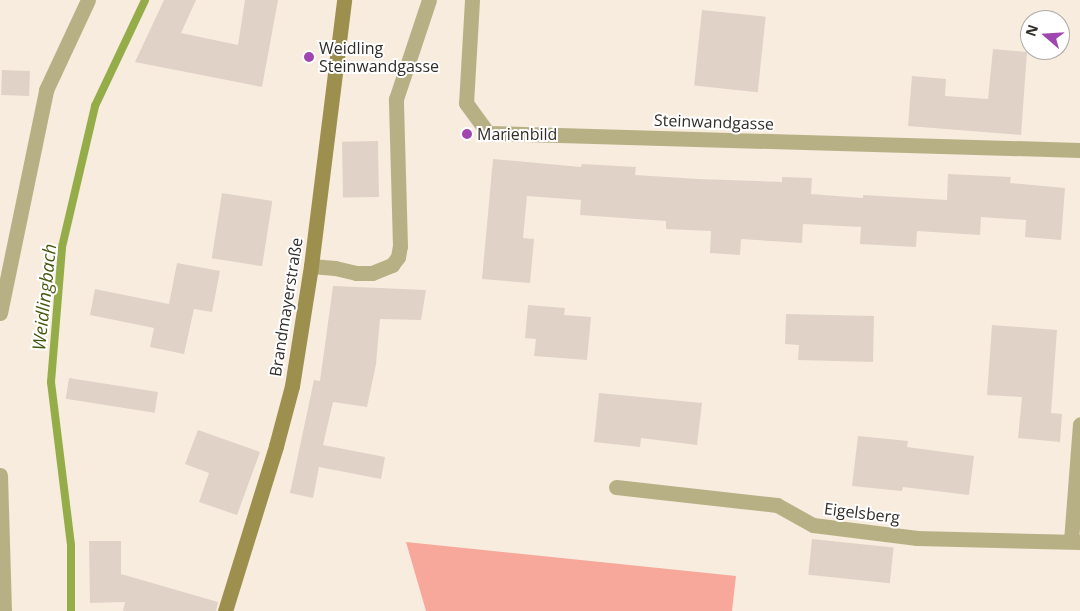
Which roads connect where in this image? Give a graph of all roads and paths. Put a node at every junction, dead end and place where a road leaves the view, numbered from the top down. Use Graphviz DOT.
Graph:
graph roads {
  1 [pos="88,0"];
  2 [pos="344,0"];
  3 [pos="429,0"];
  4 [pos="472,0"];
  5 [pos="1080,150"];
  6 [pos="311,266"];
  7 [pos="0,313"];
  8 [pos="1080,424"];
  9 [pos="0,475"];
  10 [pos="616,488"];
  11 [pos="1,502"];
  12 [pos="1076,542"];
  13 [pos="4,611"];
  14 [pos="224,611"];
  1 -- 7 [label="street"];
  2 -- 6 [label="main road, Brandmayerstraße"];
  3 -- 6 [label="street"];
  4 -- 5 [label="street, Steinwandgasse"];
  6 -- 14 [label="main road, Brandmayerstraße"];
  8 -- 12 [label="street"];
  9 -- 11 [label="street"];
  10 -- 12 [label="street, Eigelsberg"];
  11 -- 13 [label="street"];
}
